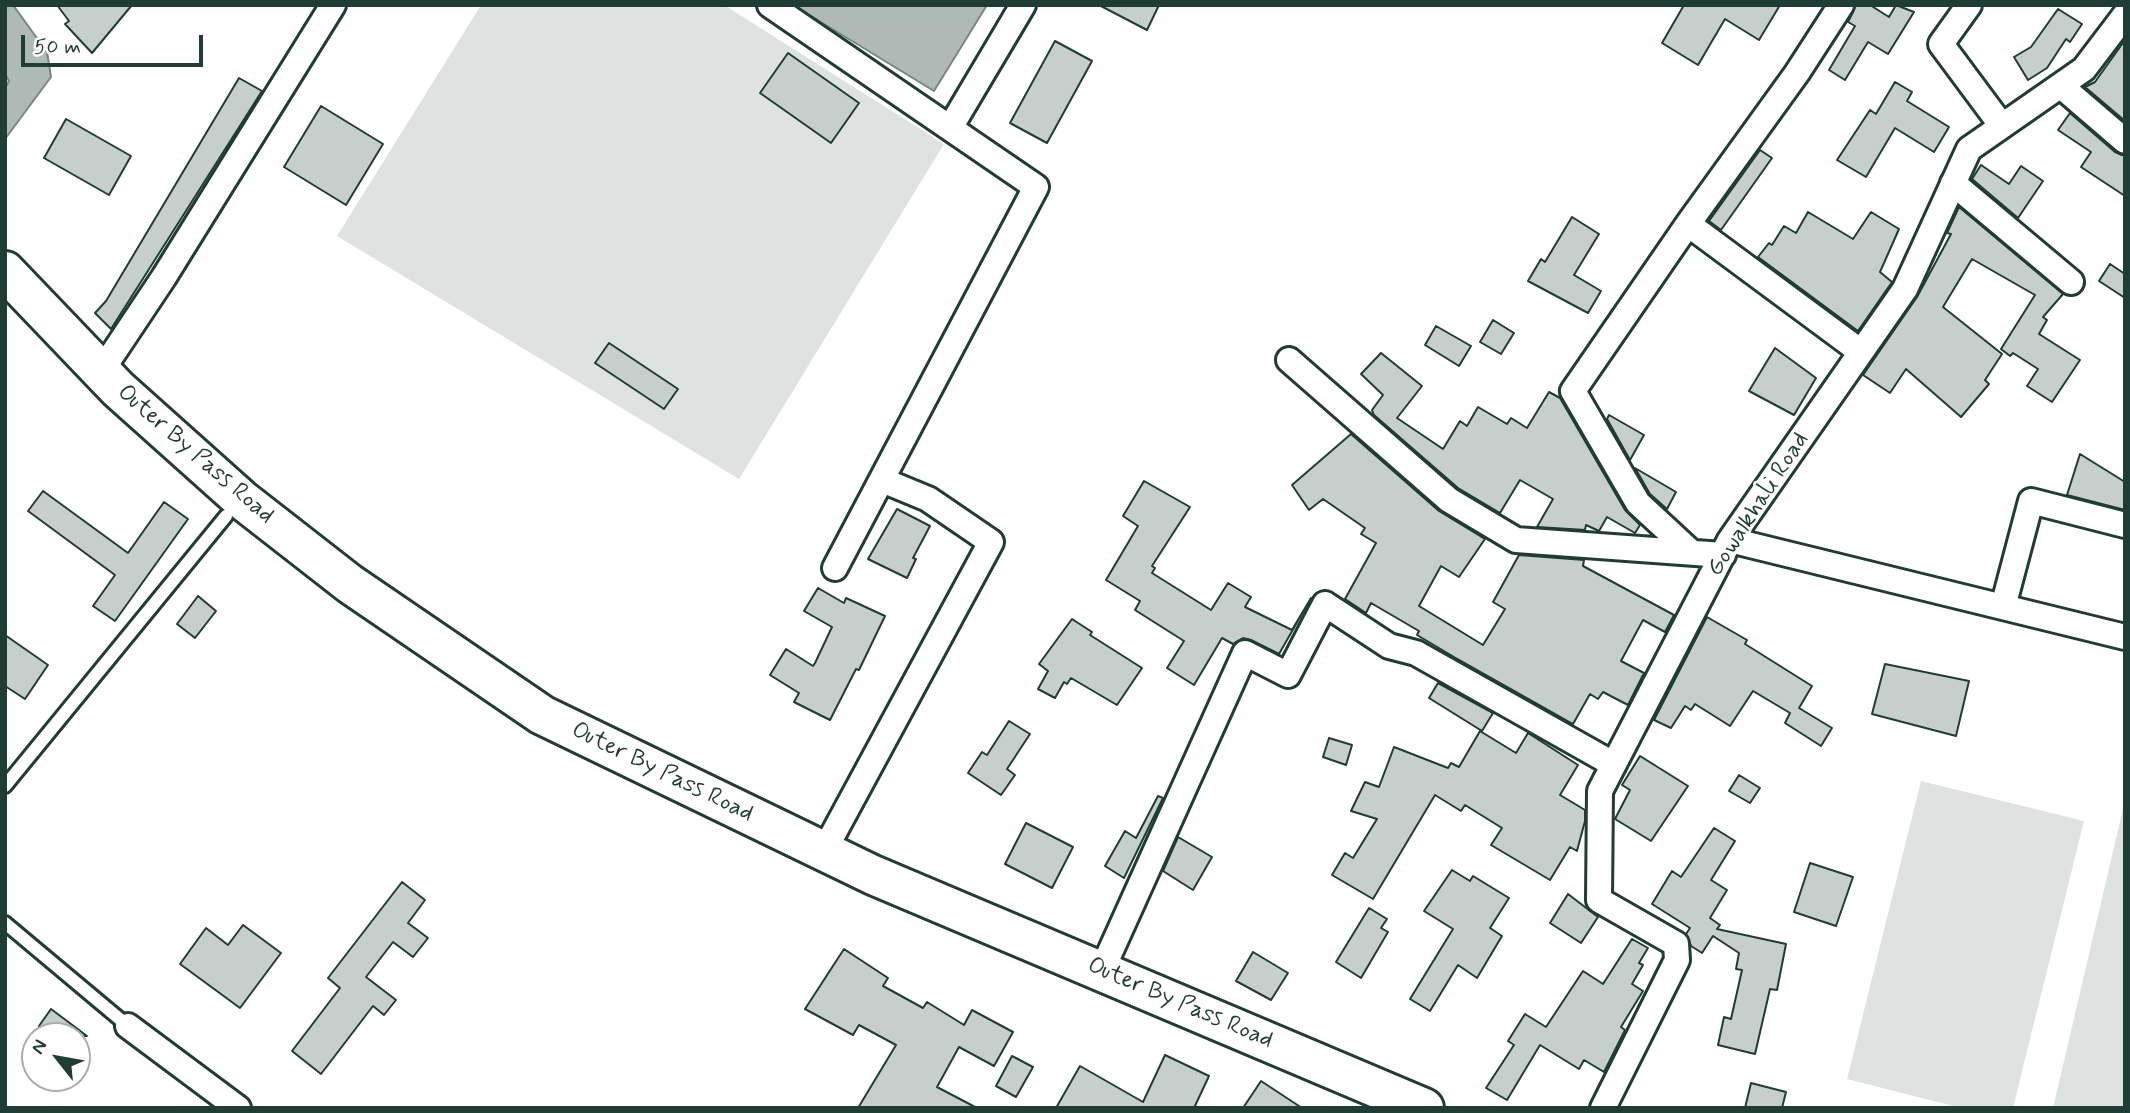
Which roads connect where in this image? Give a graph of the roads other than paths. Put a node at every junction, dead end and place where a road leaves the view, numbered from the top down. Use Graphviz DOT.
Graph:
graph roads {
  1 [pos="333,5"];
  2 [pos="770,5"];
  3 [pos="1023,5"];
  4 [pos="1841,5"];
  5 [pos="1969,5"];
  6 [pos="2125,15"];
  7 [pos="2061,86"];
  8 [pos="2002,126"];
  9 [pos="950,128"];
  10 [pos="2125,141"];
  11 [pos="1953,183"];
  12 [pos="1688,225"];
  13 [pos="5,271"];
  14 [pos="2071,282"];
  15 [pos="5,303"];
  16 [pos="1861,352"];
  17 [pos="1289,360"];
  18 [pos="102,370"];
  19 [pos="882,480"];
  20 [pos="226,516"];
  21 [pos="2125,525"];
  22 [pos="1727,547"];
  23 [pos="1691,552"];
  24 [pos="835,568"];
  25 [pos="2003,607"];
  26 [pos="2125,637"];
  27 [pos="1614,764"];
  28 [pos="5,786"];
  29 [pos="824,851"];
  30 [pos="5,923"];
  31 [pos="1102,970"];
  32 [pos="128,1026"];
  33 [pos="238,1108"];
  34 [pos="1370,1108"];
  35 [pos="1424,1108"];
  36 [pos="1603,1108"];
  1 -- 18 [label="street"];
  2 -- 9 [label="street"];
  3 -- 9 [label="street"];
  4 -- 12 [label="street"];
  5 -- 8 [label="street"];
  6 -- 7 [label="street, Gowalkhali Road"];
  7 -- 8 [label="street, Gowalkhali Road"];
  7 -- 10 [label="street"];
  8 -- 11 [label="street, Gowalkhali Road"];
  9 -- 19 [label="street"];
  11 -- 14 [label="street"];
  11 -- 16 [label="street, Gowalkhali Road"];
  12 -- 16 [label="street"];
  12 -- 23 [label="street"];
  13 -- 18 [label="main road, Outer By Pass Road"];
  15 -- 20 [label="main road, Outer By Pass Road"];
  16 -- 22 [label="street, Gowalkhali Road"];
  17 -- 23 [label="street"];
  18 -- 29 [label="main road, Outer By Pass Road"];
  19 -- 24 [label="street"];
  19 -- 29 [label="street"];
  20 -- 28 [label="lane"];
  20 -- 34 [label="main road, Outer By Pass Road"];
  21 -- 25 [label="street"];
  22 -- 23 [label="street"];
  22 -- 25 [label="street"];
  22 -- 27 [label="street, Gowalkhali Road"];
  25 -- 26 [label="street"];
  27 -- 31 [label="street"];
  27 -- 36 [label="street, Gowalkhali Road"];
  29 -- 31 [label="main road, Outer By Pass Road"];
  30 -- 32 [label="lane"];
  31 -- 35 [label="main road, Outer By Pass Road"];
  32 -- 33 [label="street"];
}
